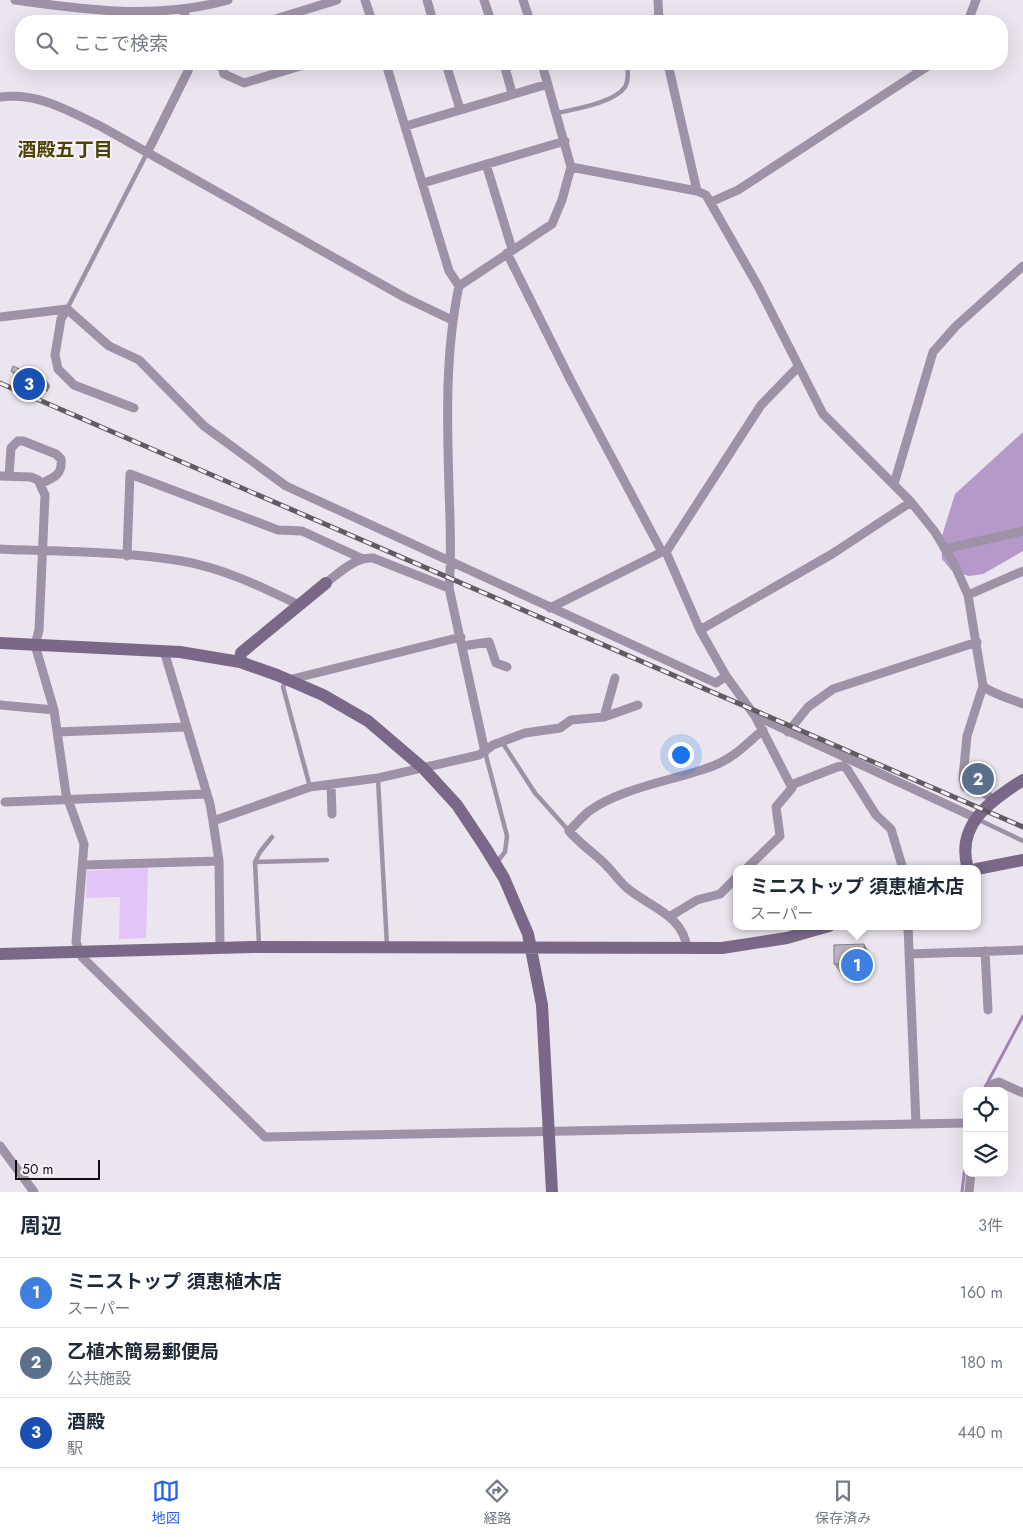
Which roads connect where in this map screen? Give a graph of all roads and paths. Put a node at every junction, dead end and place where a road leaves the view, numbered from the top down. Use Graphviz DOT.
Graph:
graph roads {
  1 [pos="15,0"];
  2 [pos="228,0"];
  3 [pos="337,0"];
  4 [pos="365,0"];
  5 [pos="427,0"];
  6 [pos="484,0"];
  7 [pos="523,0"];
  8 [pos="658,0"];
  9 [pos="976,0"];
  10 [pos="184,9"];
  11 [pos="185,15"];
  12 [pos="288,15"];
  13 [pos="370,15"];
  14 [pos="431,15"];
  15 [pos="489,15"];
  16 [pos="528,15"];
  17 [pos="659,15"];
  18 [pos="970,15"];
  19 [pos="188,70"];
  20 [pos="223,70"];
  21 [pos="286,70"];
  22 [pos="388,70"];
  23 [pos="448,70"];
  24 [pos="506,70"];
  25 [pos="544,70"];
  26 [pos="627,70"];
  27 [pos="669,70"];
  28 [pos="922,70"];
  29 [pos="548,84"];
  30 [pos="512,93"];
  31 [pos="0,97"];
  32 [pos="460,109"];
  33 [pos="557,113"];
  34 [pos="406,126"];
  35 [pos="565,140"];
  36 [pos="147,153"];
  37 [pos="486,164"];
  38 [pos="571,167"];
  39 [pos="423,184"];
  40 [pos="697,191"];
  41 [pos="711,202"];
  42 [pos="509,251"];
  43 [pos="1023,266"];
  44 [pos="459,286"];
  45 [pos="67,309"];
  46 [pos="0,317"];
  47 [pos="452,320"];
  48 [pos="798,367"];
  49 [pos="134,408"];
  50 [pos="5,476"];
  51 [pos="40,484"];
  52 [pos="894,484"];
  53 [pos="911,502"];
  54 [pos="1023,531"];
  55 [pos="945,548"];
  56 [pos="0,549"];
  57 [pos="42,551"];
  58 [pos="664,552"];
  59 [pos="127,556"];
  60 [pos="363,559"];
  61 [pos="451,561"];
  62 [pos="1023,571"];
  63 [pos="326,583"];
  64 [pos="449,588"];
  65 [pos="968,596"];
  66 [pos="299,605"];
  67 [pos="550,608"];
  68 [pos="700,630"];
  69 [pos="462,641"];
  70 [pos="977,642"];
  71 [pos="0,643"];
  72 [pos="35,645"];
  73 [pos="164,651"];
  74 [pos="240,662"];
  75 [pos="507,667"];
  76 [pos="726,676"];
  77 [pos="615,678"];
  78 [pos="288,680"];
  79 [pos="983,686"];
  80 [pos="0,704"];
  81 [pos="1023,704"];
  82 [pos="638,705"];
  83 [pos="54,710"];
  84 [pos="755,716"];
  85 [pos="604,717"];
  86 [pos="187,728"];
  87 [pos="763,730"];
  88 [pos="57,732"];
  89 [pos="788,732"];
  90 [pos="502,742"];
  91 [pos="485,752"];
  92 [pos="846,764"];
  93 [pos="423,768"];
  94 [pos="378,778"];
  95 [pos="1023,780"];
  96 [pos="331,784"];
  97 [pos="790,785"];
  98 [pos="310,787"];
  99 [pos="207,794"];
  100 [pos="67,798"];
  101 [pos="994,800"];
  102 [pos="5,802"];
  103 [pos="332,814"];
  104 [pos="976,818"];
  105 [pos="213,821"];
  106 [pos="569,831"];
  107 [pos="272,837"];
  108 [pos="1023,841"];
  109 [pos="326,860"];
  110 [pos="1023,860"];
  111 [pos="219,861"];
  112 [pos="255,862"];
  113 [pos="495,864"];
  114 [pos="84,865"];
  115 [pos="750,865"];
  116 [pos="902,865"];
  117 [pos="967,865"];
  118 [pos="981,868"];
  119 [pos="733,881"];
  120 [pos="668,917"];
  121 [pos="815,930"];
  122 [pos="908,930"];
  123 [pos="220,947"];
  124 [pos="259,947"];
  125 [pos="387,947"];
  126 [pos="531,947"];
  127 [pos="687,948"];
  128 [pos="1023,950"];
  129 [pos="79,951"];
  130 [pos="985,951"];
  131 [pos="0,954"];
  132 [pos="909,954"];
  133 [pos="988,1010"];
  134 [pos="991,1087"];
  135 [pos="1023,1093"];
  136 [pos="963,1123"];
  137 [pos="916,1124"];
  138 [pos="550,1132"];
  139 [pos="0,1146"];
  140 [pos="971,1177"];
  141 [pos="34,1192"];
  142 [pos="552,1192"];
  143 [pos="969,1192"];
  1 -- 10 [label="street"];
  2 -- 10 [label="street"];
  3 -- 12 [label="street"];
  4 -- 13 [label="street"];
  5 -- 14 [label="street"];
  6 -- 15 [label="street"];
  7 -- 16 [label="street"];
  8 -- 17 [label="street"];
  9 -- 18 [label="street"];
  10 -- 11 [label="street"];
  19 -- 36 [label="street"];
  20 -- 21 [label="street"];
  22 -- 34 [label="street"];
  23 -- 32 [label="street"];
  24 -- 30 [label="street"];
  25 -- 29 [label="street"];
  26 -- 33 [label="lane"];
  27 -- 40 [label="street"];
  28 -- 41 [label="street"];
  29 -- 30 [label="street"];
  29 -- 33 [label="street"];
  30 -- 32 [label="street"];
  31 -- 36 [label="street"];
  32 -- 34 [label="street"];
  33 -- 35 [label="street"];
  34 -- 39 [label="street"];
  35 -- 37 [label="street"];
  35 -- 38 [label="street"];
  36 -- 45 [label="lane"];
  36 -- 47 [label="street"];
  37 -- 39 [label="street"];
  37 -- 42 [label="street"];
  38 -- 40 [label="street"];
  38 -- 42 [label="street"];
  39 -- 44 [label="street"];
  40 -- 41 [label="street"];
  41 -- 48 [label="street"];
  42 -- 44 [label="street"];
  42 -- 58 [label="street"];
  43 -- 52 [label="street"];
  44 -- 47 [label="street"];
  45 -- 46 [label="street"];
  45 -- 49 [label="street"];
  45 -- 61 [label="street"];
  47 -- 61 [label="street"];
  48 -- 52 [label="street"];
  48 -- 58 [label="street"];
  50 -- 51 [label="street"];
  50 -- 51 [label="street"];
  51 -- 57 [label="street"];
  52 -- 53 [label="street"];
  53 -- 55 [label="street"];
  53 -- 68 [label="street"];
  54 -- 55 [label="street"];
  55 -- 65 [label="street"];
  56 -- 57 [label="street"];
  57 -- 59 [label="street"];
  57 -- 72 [label="street"];
  58 -- 67 [label="street"];
  58 -- 68 [label="street"];
  59 -- 60 [label="street"];
  59 -- 66 [label="street"];
  60 -- 63 [label="street"];
  60 -- 64 [label="street"];
  61 -- 64 [label="street"];
  61 -- 67 [label="street"];
  62 -- 65 [label="street"];
  63 -- 66 [label="street"];
  64 -- 69 [label="street"];
  65 -- 70 [label="street"];
  66 -- 74 [label="street"];
  67 -- 76 [label="street"];
  68 -- 76 [label="street"];
  69 -- 75 [label="street"];
  69 -- 78 [label="street"];
  69 -- 91 [label="street"];
  70 -- 79 [label="street"];
  70 -- 89 [label="street"];
  71 -- 72 [label="street"];
  72 -- 73 [label="street"];
  72 -- 83 [label="street"];
  73 -- 74 [label="street"];
  73 -- 86 [label="street"];
  74 -- 78 [label="street"];
  76 -- 84 [label="street"];
  77 -- 85 [label="street"];
  78 -- 93 [label="street"];
  78 -- 98 [label="lane"];
  79 -- 81 [label="street"];
  79 -- 101 [label="street"];
  80 -- 83 [label="street"];
  82 -- 85 [label="street"];
  83 -- 88 [label="street"];
  84 -- 87 [label="street"];
  84 -- 89 [label="street"];
  85 -- 90 [label="street"];
  86 -- 88 [label="street"];
  86 -- 99 [label="street"];
  87 -- 97 [label="street"];
  87 -- 106 [label="street"];
  88 -- 100 [label="street"];
  89 -- 92 [label="street"];
  90 -- 91 [label="street"];
  90 -- 106 [label="lane"];
  91 -- 93 [label="street"];
  91 -- 113 [label="lane"];
  92 -- 97 [label="street"];
  92 -- 104 [label="street"];
  92 -- 116 [label="street"];
  93 -- 94 [label="street"];
  93 -- 113 [label="street"];
  94 -- 96 [label="street"];
  94 -- 125 [label="lane"];
  95 -- 101 [label="street"];
  96 -- 98 [label="street"];
  96 -- 103 [label="street"];
  97 -- 115 [label="street"];
  98 -- 105 [label="street"];
  99 -- 100 [label="street"];
  99 -- 105 [label="street"];
  100 -- 102 [label="street"];
  100 -- 114 [label="street"];
  101 -- 104 [label="street"];
  104 -- 108 [label="lane"];
  104 -- 117 [label="street"];
  105 -- 111 [label="street"];
  106 -- 120 [label="street"];
  107 -- 112 [label="lane"];
  109 -- 112 [label="lane"];
  110 -- 118 [label="street"];
  111 -- 114 [label="street"];
  111 -- 123 [label="street"];
  112 -- 124 [label="lane"];
  113 -- 126 [label="street"];
  114 -- 129 [label="street"];
  119 -- 120 [label="street"];
  120 -- 127 [label="street"];
  121 -- 127 [label="street"];
  122 -- 132 [label="street"];
  123 -- 124 [label="street"];
  123 -- 129 [label="street"];
  124 -- 125 [label="street"];
  125 -- 126 [label="street"];
  126 -- 127 [label="street"];
  126 -- 138 [label="street"];
  128 -- 130 [label="street"];
  129 -- 131 [label="street"];
  129 -- 138 [label="street"];
  130 -- 132 [label="street"];
  130 -- 133 [label="street"];
  132 -- 137 [label="street"];
  134 -- 135 [label="street"];
  136 -- 137 [label="street"];
  137 -- 138 [label="street"];
  138 -- 142 [label="street"];
  139 -- 141 [label="street"];
  140 -- 143 [label="street"];
}
